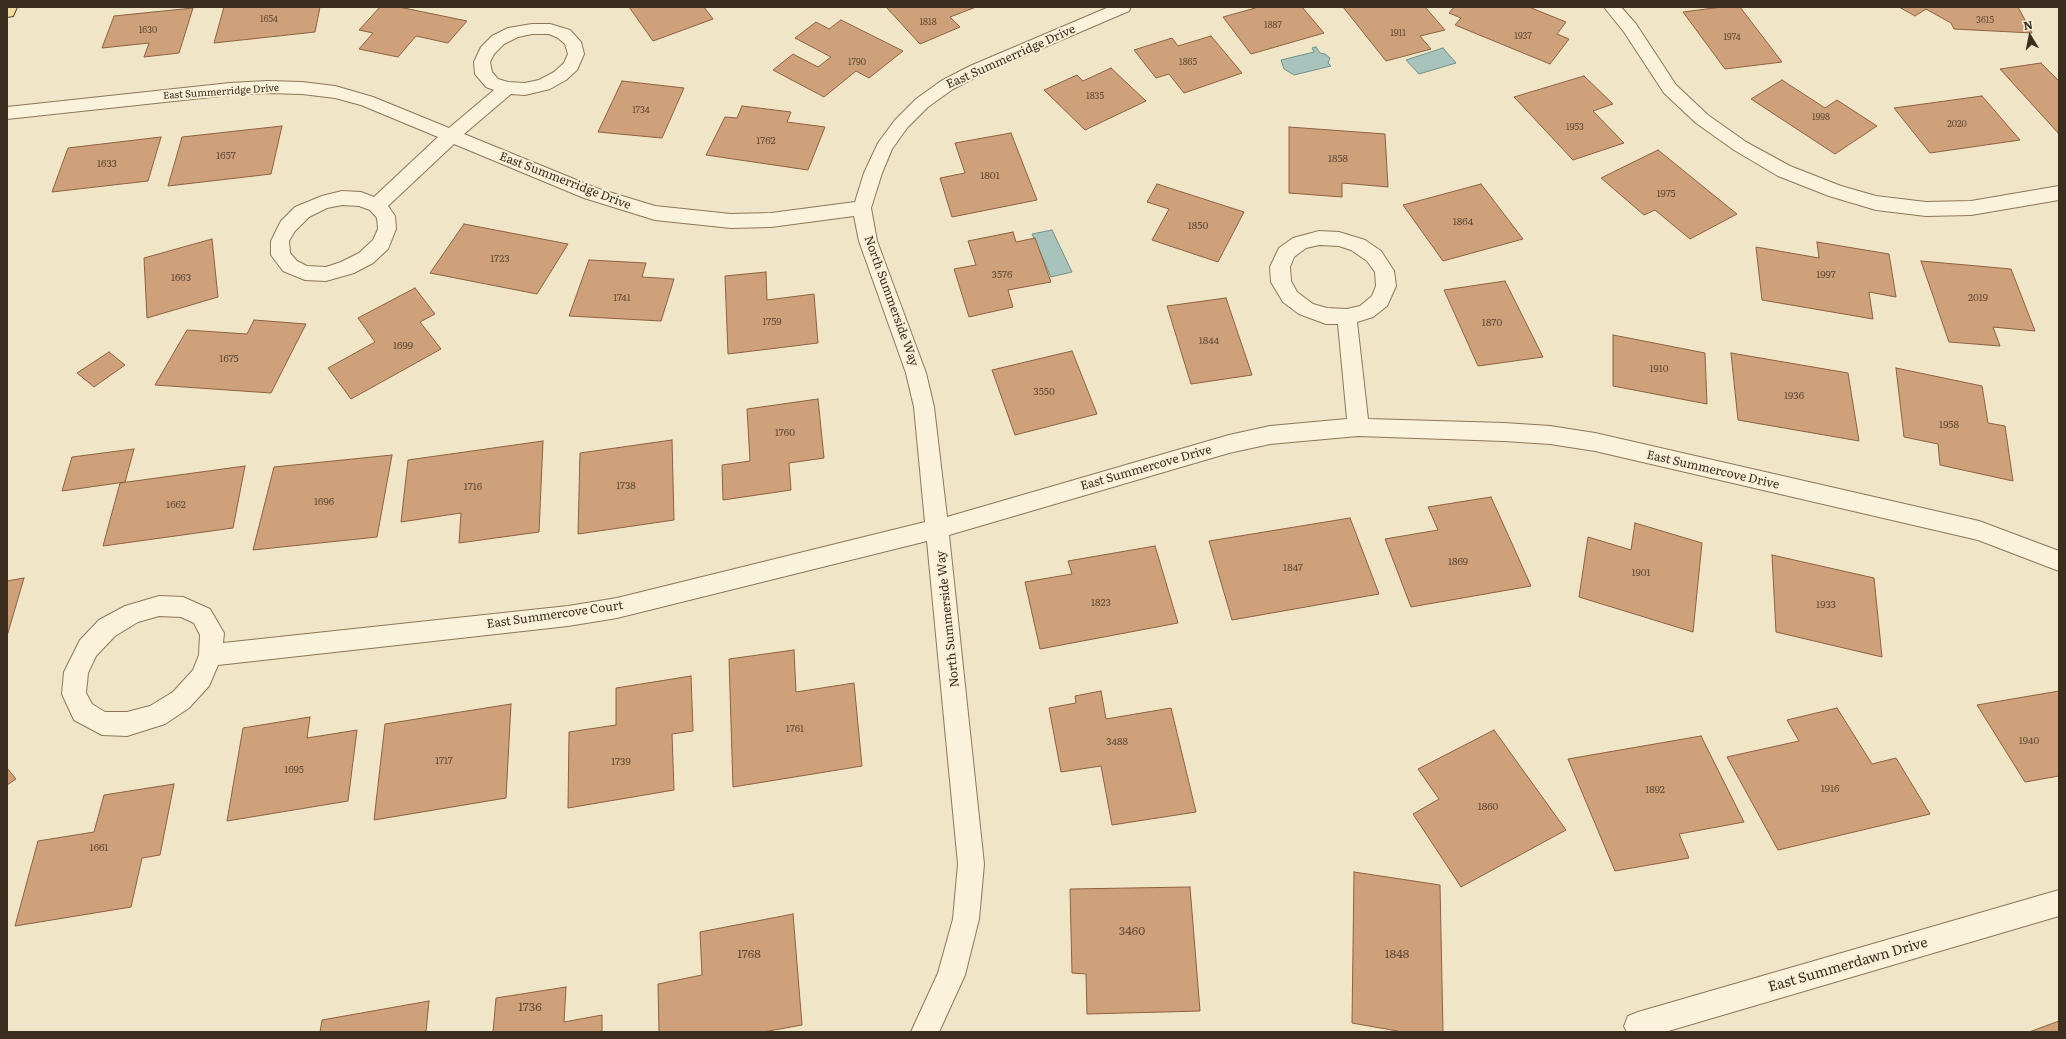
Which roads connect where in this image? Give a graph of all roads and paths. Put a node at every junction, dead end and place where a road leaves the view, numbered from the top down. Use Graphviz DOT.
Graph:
graph roads {
  1 [pos="9,7"];
  2 [pos="1123,7"];
  3 [pos="1612,7"];
  4 [pos="7,12"];
  5 [pos="507,88"];
  6 [pos="7,113"];
  7 [pos="452,136"];
  8 [pos="2059,193"];
  9 [pos="377,205"];
  10 [pos="862,208"];
  11 [pos="1347,317"];
  12 [pos="1358,427"];
  13 [pos="938,529"];
  14 [pos="2059,561"];
  15 [pos="211,655"];
  16 [pos="2059,903"];
  17 [pos="1638,1026"];
  18 [pos="925,1032"];
  1 -- 4 [label="main road"];
  2 -- 10 [label="street, East Summerridge Drive"];
  3 -- 8 [label="street"];
  5 -- 5 [label="street"];
  5 -- 7 [label="street"];
  6 -- 7 [label="street, East Summerridge Drive"];
  7 -- 9 [label="street"];
  7 -- 10 [label="street, East Summerridge Drive"];
  9 -- 9 [label="street"];
  10 -- 13 [label="street, North Summerside Way"];
  11 -- 11 [label="street"];
  11 -- 12 [label="street"];
  12 -- 13 [label="street, East Summercove Drive"];
  12 -- 14 [label="street, East Summercove Drive"];
  13 -- 15 [label="street, East Summercove Court"];
  13 -- 18 [label="street, North Summerside Way"];
  15 -- 15 [label="street"];
  16 -- 17 [label="street, East Summerdawn Drive"];
}
